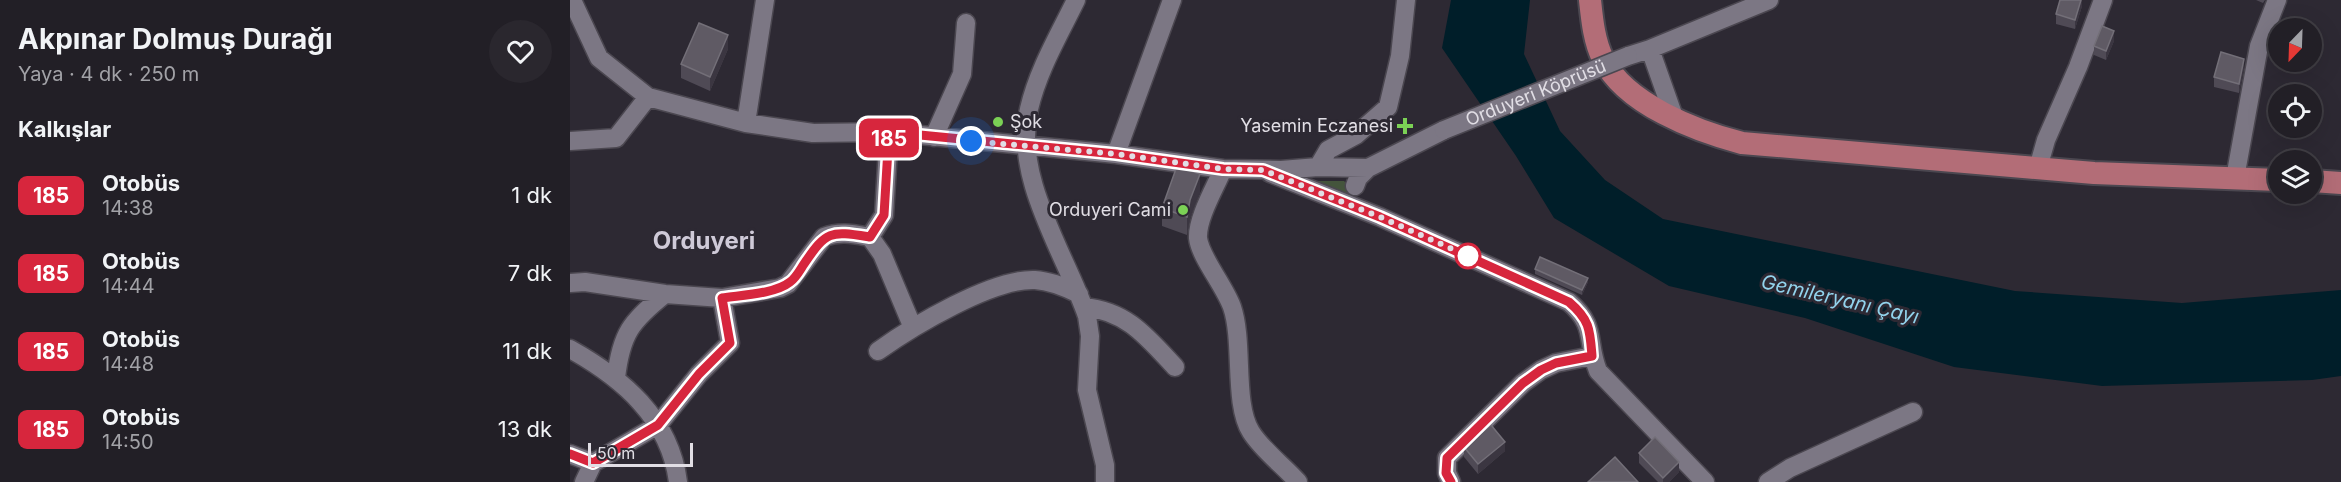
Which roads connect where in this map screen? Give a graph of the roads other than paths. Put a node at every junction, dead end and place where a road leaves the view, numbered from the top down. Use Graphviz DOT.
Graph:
graph roads {
  1 [pos="572,0"];
  2 [pos="765,0"];
  3 [pos="1076,0"];
  4 [pos="1172,0"];
  5 [pos="1406,0"];
  6 [pos="1590,0"];
  7 [pos="1769,0"];
  8 [pos="2103,0"];
  9 [pos="2277,0"];
  10 [pos="966,23"];
  11 [pos="1650,49"];
  12 [pos="648,97"];
  13 [pos="1674,117"];
  14 [pos="746,123"];
  15 [pos="889,132"];
  16 [pos="934,137"];
  17 [pos="570,141"];
  18 [pos="1026,146"];
  19 [pos="1116,154"];
  20 [pos="1327,167"];
  21 [pos="1368,168"];
  22 [pos="2038,168"];
  23 [pos="1223,169"];
  24 [pos="1263,170"];
  25 [pos="2235,178"];
  26 [pos="2268,180"];
  27 [pos="2322,182"];
  28 [pos="2341,183"];
  29 [pos="1355,186"];
  30 [pos="1380,217"];
  31 [pos="870,237"];
  32 [pos="570,283"];
  33 [pos="665,294"];
  34 [pos="722,298"];
  35 [pos="1081,300"];
  36 [pos="913,328"];
  37 [pos="570,349"];
  38 [pos="878,351"];
  39 [pos="1592,356"];
  40 [pos="1175,367"];
  41 [pos="616,378"];
  42 [pos="1914,412"];
  43 [pos="658,425"];
  44 [pos="570,454"];
  45 [pos="593,463"];
  46 [pos="1699,480"];
  47 [pos="584,482"];
  48 [pos="678,482"];
  49 [pos="1105,482"];
  50 [pos="1298,482"];
  51 [pos="1451,482"];
  52 [pos="1768,482"];
  1 -- 12 [label="street"];
  2 -- 14 [label="street"];
  3 -- 18 [label="street"];
  4 -- 19 [label="street"];
  5 -- 20 [label="street"];
  6 -- 13 [label="main road"];
  7 -- 11 [label="street, Orduyeri Köprüsü"];
  8 -- 22 [label="street"];
  9 -- 25 [label="street"];
  10 -- 16 [label="street"];
  11 -- 13 [label="street"];
  11 -- 21 [label="street, Orduyeri Köprüsü, bridge"];
  12 -- 14 [label="street"];
  12 -- 17 [label="street"];
  13 -- 22 [label="main road"];
  14 -- 15 [label="street"];
  15 -- 16 [label="street"];
  15 -- 31 [label="street"];
  16 -- 18 [label="street"];
  18 -- 19 [label="street"];
  18 -- 35 [label="street"];
  19 -- 23 [label="street"];
  20 -- 21 [label="street"];
  20 -- 24 [label="street"];
  20 -- 29 [label="street"];
  21 -- 29 [label="street"];
  22 -- 25 [label="main road"];
  23 -- 24 [label="street"];
  23 -- 50 [label="street"];
  24 -- 30 [label="street"];
  25 -- 26 [label="main road"];
  27 -- 28 [label="main road"];
  29 -- 30 [label="street"];
  30 -- 39 [label="street"];
  31 -- 34 [label="street"];
  31 -- 36 [label="street"];
  32 -- 33 [label="street"];
  33 -- 34 [label="street"];
  33 -- 41 [label="street"];
  34 -- 43 [label="street"];
  35 -- 36 [label="street"];
  35 -- 40 [label="street"];
  35 -- 49 [label="street"];
  36 -- 38 [label="street"];
  37 -- 41 [label="street"];
  39 -- 46 [label="street"];
  39 -- 51 [label="street"];
  41 -- 43 [label="street"];
  42 -- 52 [label="street"];
  43 -- 45 [label="street"];
  43 -- 48 [label="street"];
  44 -- 45 [label="street"];
  45 -- 47 [label="street"];
}
